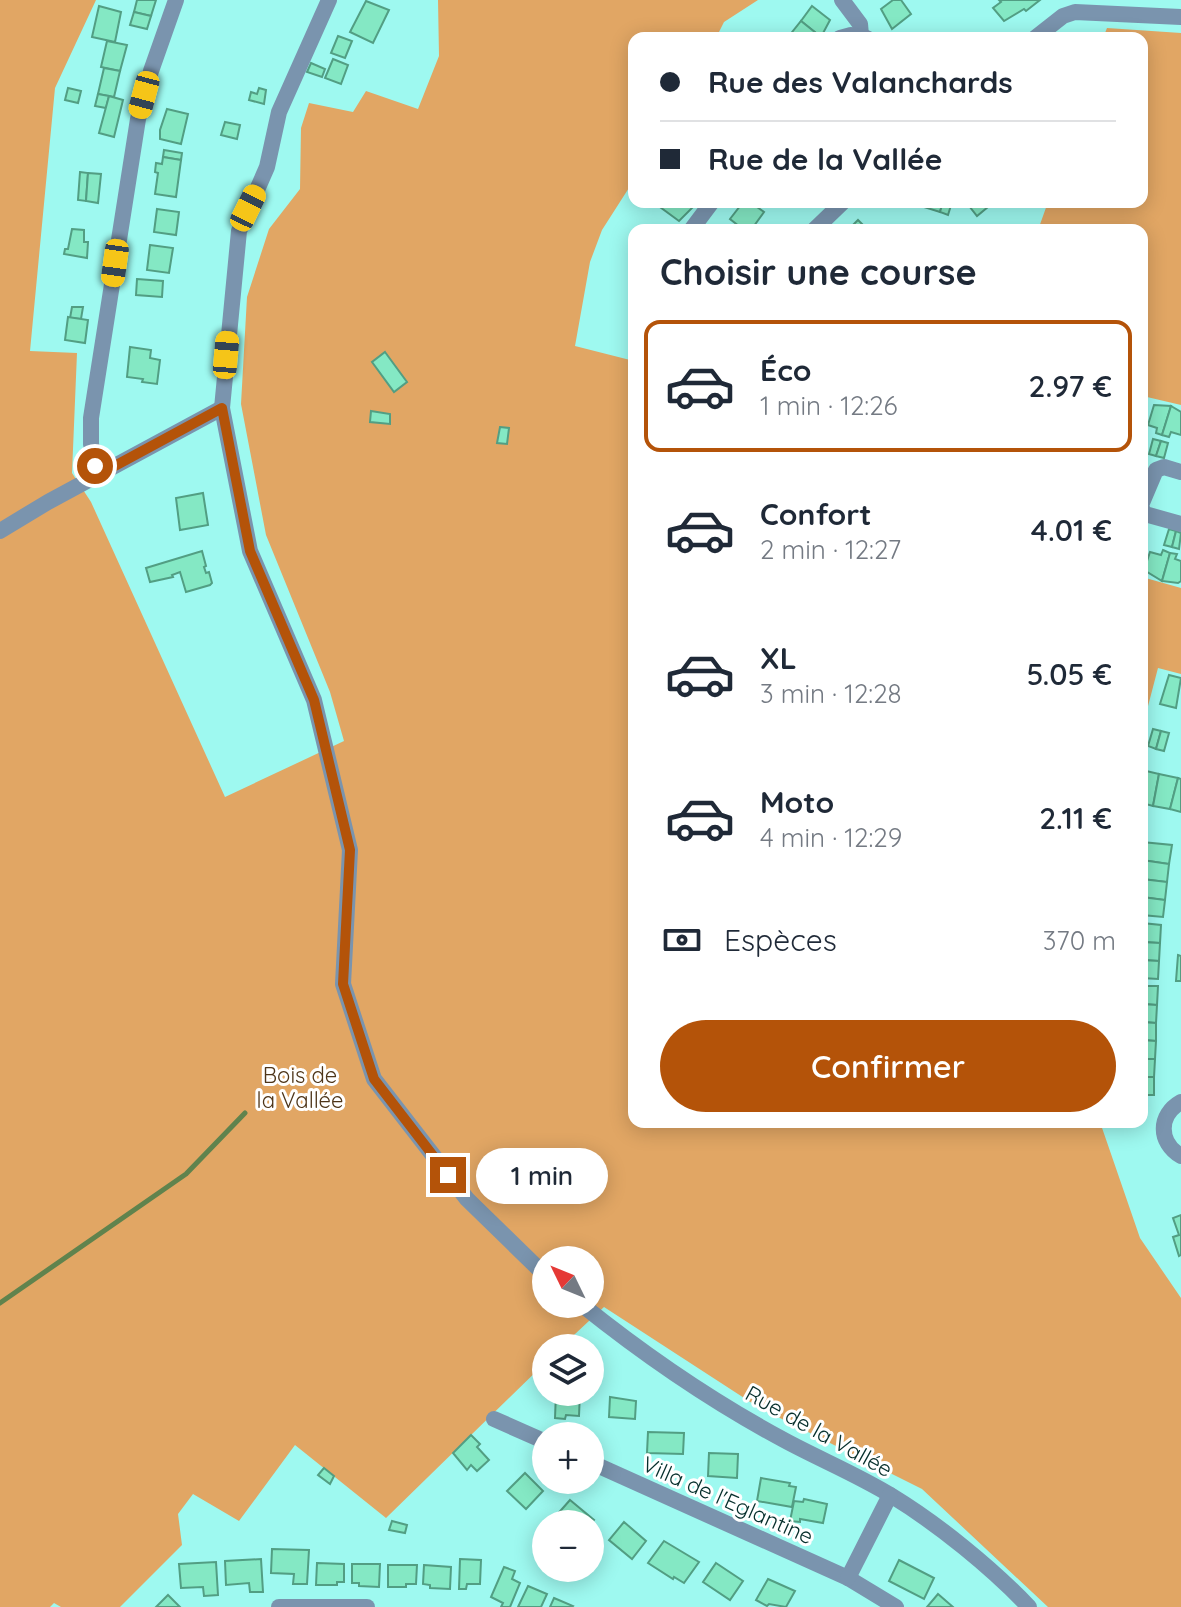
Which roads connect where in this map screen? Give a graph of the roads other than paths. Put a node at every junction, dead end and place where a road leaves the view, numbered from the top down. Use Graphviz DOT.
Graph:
graph roads {
  1 [pos="176,0"];
  2 [pos="329,0"];
  3 [pos="842,0"];
  4 [pos="1181,17"];
  5 [pos="862,32"];
  6 [pos="1043,32"];
  7 [pos="837,208"];
  8 [pos="820,224"];
  9 [pos="222,408"];
  10 [pos="1181,472"];
  11 [pos="98,475"];
  12 [pos="1148,491"];
  13 [pos="1148,515"];
  14 [pos="1181,524"];
  15 [pos="0,531"];
  16 [pos="1181,1102"];
  17 [pos="1181,1156"];
  18 [pos="532,1262"];
  19 [pos="601,1318"];
  20 [pos="494,1419"];
  21 [pos="532,1436"];
  22 [pos="604,1468"];
  23 [pos="890,1495"];
  24 [pos="848,1578"];
  25 [pos="279,1607"];
  26 [pos="367,1607"];
  27 [pos="896,1607"];
  28 [pos="1029,1607"];
  1 -- 11 [label="street"];
  2 -- 9 [label="street"];
  3 -- 5 [label="street"];
  4 -- 6 [label="street"];
  7 -- 8 [label="street"];
  9 -- 11 [label="street"];
  9 -- 18 [label="street"];
  10 -- 12 [label="street"];
  11 -- 15 [label="street"];
  13 -- 14 [label="street"];
  16 -- 17 [label="street"];
  19 -- 23 [label="street, Rue de la Vallée"];
  20 -- 21 [label="street"];
  22 -- 24 [label="street, Villa de l'Eglantine"];
  23 -- 24 [label="street"];
  23 -- 28 [label="street, Rue de la Vallée"];
  24 -- 27 [label="street, Villa de l'Eglantine"];
  25 -- 26 [label="street"];
}
